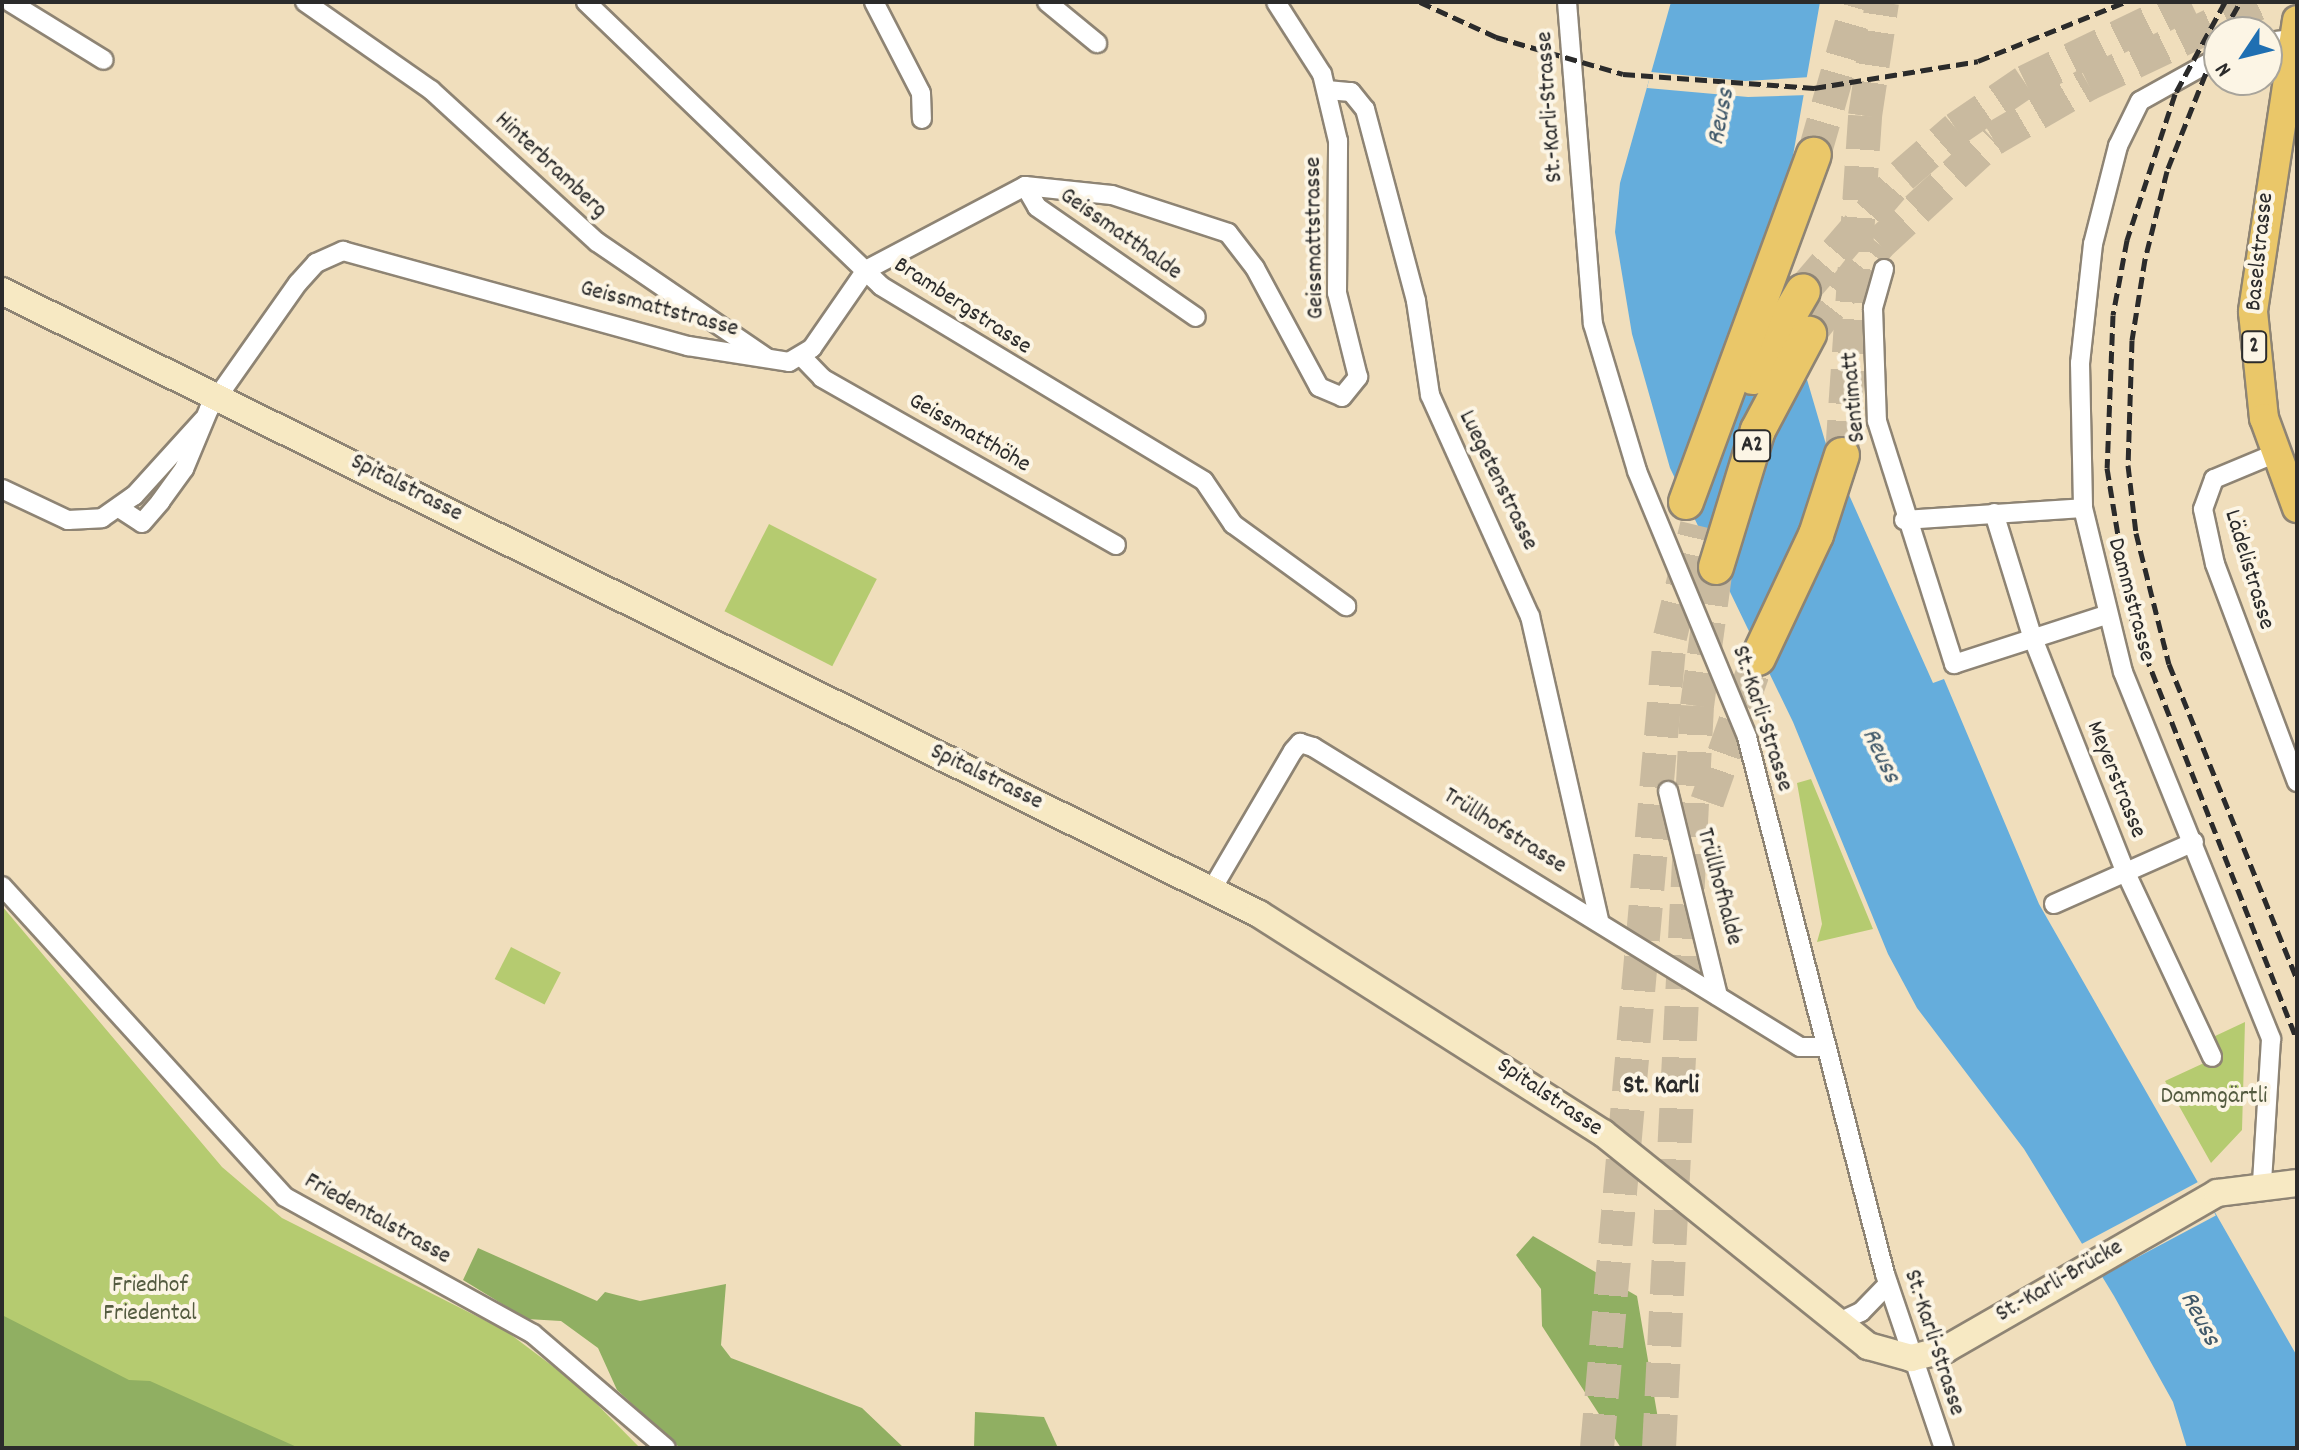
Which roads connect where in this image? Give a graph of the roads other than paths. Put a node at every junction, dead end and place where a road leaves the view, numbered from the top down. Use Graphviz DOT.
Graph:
graph roads {
  1 [pos="10,2"];
  2 [pos="305,2"];
  3 [pos="586,2"];
  4 [pos="874,2"];
  5 [pos="1047,2"];
  6 [pos="1276,2"];
  7 [pos="1567,2"];
  8 [pos="2286,2"];
  9 [pos="2285,34"];
  10 [pos="1097,43"];
  11 [pos="104,60"];
  12 [pos="2203,66"];
  13 [pos="1327,90"];
  14 [pos="922,119"];
  15 [pos="1814,155"];
  16 [pos="1025,186"];
  17 [pos="1884,269"];
  18 [pos="866,270"];
  19 [pos="2,291"];
  20 [pos="1803,291"];
  21 [pos="1196,317"];
  22 [pos="1809,334"];
  23 [pos="802,357"];
  24 [pos="767,358"];
  25 [pos="219,396"];
  26 [pos="203,420"];
  27 [pos="2274,454"];
  28 [pos="1842,455"];
  29 [pos="2,489"];
  30 [pos="119,508"];
  31 [pos="2083,508"];
  32 [pos="2297,508"];
  33 [pos="1994,513"];
  34 [pos="1904,520"];
  35 [pos="1116,545"];
  36 [pos="1716,567"];
  37 [pos="1346,606"];
  38 [pos="2106,615"];
  39 [pos="2032,636"];
  40 [pos="1758,658"];
  41 [pos="2297,782"];
  42 [pos="1668,791"];
  43 [pos="2194,842"];
  44 [pos="2126,873"];
  45 [pos="2,886"];
  46 [pos="1212,889"];
  47 [pos="2054,904"];
  48 [pos="1599,919"];
  49 [pos="1718,996"];
  50 [pos="1826,1047"];
  51 [pos="2212,1057"];
  52 [pos="2262,1182"];
  53 [pos="2297,1183"];
  54 [pos="1888,1284"];
  55 [pos="1835,1324"];
  56 [pos="1911,1358"];
  57 [pos="666,1448"];
  58 [pos="1944,1448"];
  1 -- 11 [label="street"];
  2 -- 24 [label="street, Hinterbramberg"];
  3 -- 18 [label="street, Brambergstrasse"];
  4 -- 14 [label="street"];
  5 -- 10 [label="street"];
  6 -- 13 [label="street, Geissmattstrasse"];
  7 -- 50 [label="street, St.-Karli-Strasse"];
  8 -- 9 [label="main road, Baselstrasse / 2"];
  9 -- 27 [label="main road, Baselstrasse / 2"];
  12 -- 31 [label="street, Dammstrasse"];
  13 -- 16 [label="street, Geissmattstrasse"];
  13 -- 48 [label="street, Luegetenstrasse"];
  15 -- 20 [label="highway, A2"];
  16 -- 18 [label="street"];
  16 -- 21 [label="street, Geissmatthalde"];
  17 -- 34 [label="street, Sentimatt"];
  18 -- 23 [label="street"];
  18 -- 37 [label="street, Brambergstrasse"];
  19 -- 25 [label="main road, Spitalstrasse"];
  22 -- 36 [label="highway, A2"];
  23 -- 24 [label="street, Geissmattstrasse"];
  23 -- 35 [label="street, Geissmatthöhe"];
  24 -- 25 [label="street, Geissmattstrasse"];
  25 -- 26 [label="street"];
  25 -- 46 [label="main road, Spitalstrasse"];
  26 -- 30 [label="street"];
  26 -- 30 [label="street"];
  27 -- 32 [label="main road, Baselstrasse / 2"];
  27 -- 41 [label="street, Lädelistrasse"];
  28 -- 40 [label="highway"];
  29 -- 30 [label="street"];
  31 -- 33 [label="street"];
  31 -- 38 [label="street, Dammstrasse"];
  33 -- 34 [label="street"];
  33 -- 39 [label="street, Meyerstrasse"];
  34 -- 39 [label="street, Sentimatt"];
  38 -- 39 [label="street"];
  38 -- 43 [label="street, Dammstrasse"];
  39 -- 44 [label="street, Meyerstrasse"];
  42 -- 49 [label="street, Trüllhofhalde"];
  43 -- 44 [label="street"];
  43 -- 52 [label="street, Dammstrasse"];
  44 -- 47 [label="street"];
  44 -- 51 [label="street, Meyerstrasse"];
  45 -- 57 [label="street, Friedentalstrasse"];
  46 -- 48 [label="street, Trüllhofstrasse"];
  46 -- 55 [label="main road, Spitalstrasse"];
  48 -- 49 [label="street, Trüllhofstrasse"];
  49 -- 50 [label="street, Trüllhofstrasse"];
  50 -- 54 [label="street, St.-Karli-Strasse"];
  52 -- 53 [label="main road, St.-Karli-Brücke"];
  52 -- 56 [label="main road, St.-Karli-Brücke"];
  54 -- 55 [label="street"];
  54 -- 56 [label="street, St.-Karli-Strasse"];
  55 -- 56 [label="main road, Spitalstrasse"];
  56 -- 58 [label="street, St.-Karli-Strasse"];
}
